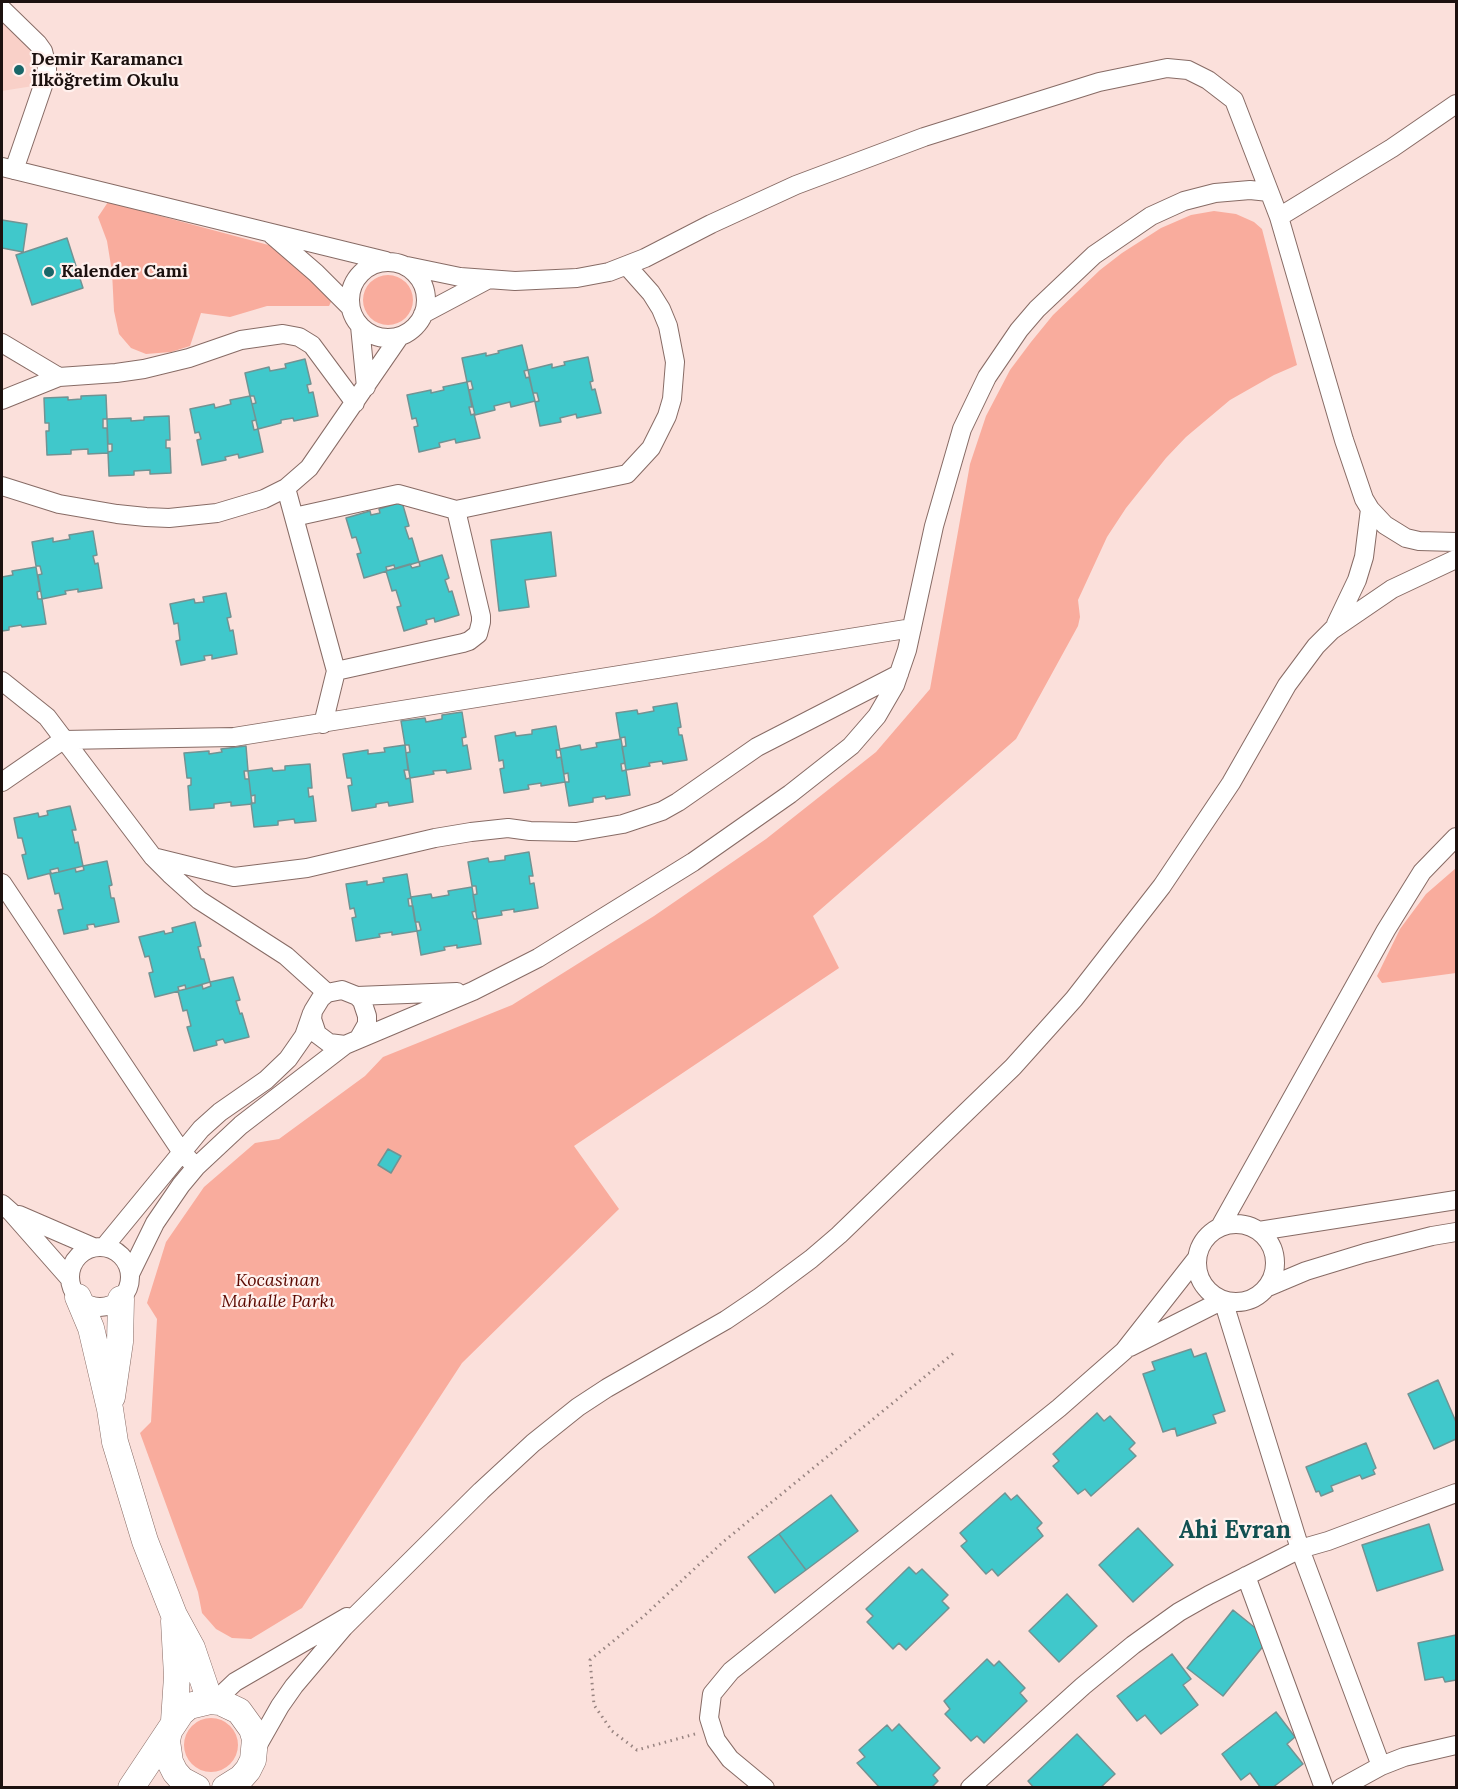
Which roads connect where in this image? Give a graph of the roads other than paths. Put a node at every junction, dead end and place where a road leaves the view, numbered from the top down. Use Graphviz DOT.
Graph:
graph roads {
  1 [pos="2,9"];
  2 [pos="1456,104"];
  3 [pos="8,168"];
  4 [pos="1269,192"];
  5 [pos="1279,217"];
  6 [pos="267,232"];
  7 [pos="386,261"];
  8 [pos="407,266"];
  9 [pos="627,266"];
  10 [pos="487,280"];
  11 [pos="350,307"];
  12 [pos="423,314"];
  13 [pos="360,326"];
  14 [pos="400,336"];
  15 [pos="2,343"];
  16 [pos="59,376"];
  17 [pos="360,395"];
  18 [pos="2,400"];
  19 [pos="2,486"];
  20 [pos="286,488"];
  21 [pos="1370,509"];
  22 [pos="456,510"];
  23 [pos="294,517"];
  24 [pos="1456,542"];
  25 [pos="1456,559"];
  26 [pos="912,628"];
  27 [pos="1332,630"];
  28 [pos="336,671"];
  29 [pos="899,674"];
  30 [pos="2,681"];
  31 [pos="323,724"];
  32 [pos="63,740"];
  33 [pos="2,782"];
  34 [pos="1456,837"];
  35 [pos="153,857"];
  36 [pos="2,883"];
  37 [pos="474,991"];
  38 [pos="327,993"];
  39 [pos="357,996"];
  40 [pos="313,1011"];
  41 [pos="352,1041"];
  42 [pos="181,1151"];
  43 [pos="196,1167"];
  44 [pos="1456,1200"];
  45 [pos="7,1208"];
  46 [pos="1220,1227"];
  47 [pos="1259,1231"];
  48 [pos="1456,1232"];
  49 [pos="98,1247"];
  50 [pos="1197,1258"];
  51 [pos="130,1274"];
  52 [pos="1268,1287"];
  53 [pos="74,1288"];
  54 [pos="121,1299"];
  55 [pos="1223,1300"];
  56 [pos="1124,1351"];
  57 [pos="110,1409"];
  58 [pos="1456,1493"];
  59 [pos="1300,1549"];
  60 [pos="1246,1576"];
  61 [pos="364,1606"];
  62 [pos="174,1615"];
  63 [pos="212,1701"];
  64 [pos="171,1726"];
  65 [pos="1456,1744"];
  66 [pos="254,1755"];
  67 [pos="1381,1766"];
  68 [pos="130,1788"];
  69 [pos="197,1788"];
  70 [pos="225,1788"];
  71 [pos="261,1788"];
  72 [pos="765,1788"];
  73 [pos="970,1788"];
  74 [pos="1324,1788"];
  75 [pos="1341,1788"];
  1 -- 3 [label="street"];
  2 -- 5 [label="street"];
  3 -- 6 [label="street"];
  4 -- 5 [label="street"];
  4 -- 9 [label="street"];
  4 -- 26 [label="street"];
  5 -- 21 [label="street"];
  6 -- 7 [label="street"];
  6 -- 11 [label="street"];
  7 -- 8 [label="street"];
  7 -- 11 [label="street"];
  8 -- 10 [label="street"];
  8 -- 12 [label="street"];
  9 -- 10 [label="street"];
  9 -- 22 [label="street"];
  10 -- 12 [label="street"];
  11 -- 13 [label="street"];
  12 -- 14 [label="street"];
  13 -- 14 [label="street"];
  13 -- 17 [label="street"];
  14 -- 17 [label="street"];
  15 -- 16 [label="street"];
  16 -- 17 [label="street"];
  16 -- 18 [label="street"];
  17 -- 20 [label="street"];
  19 -- 20 [label="street"];
  20 -- 23 [label="street"];
  21 -- 24 [label="street"];
  21 -- 27 [label="street"];
  22 -- 23 [label="street"];
  22 -- 28 [label="street"];
  23 -- 28 [label="street"];
  25 -- 27 [label="street"];
  26 -- 29 [label="street"];
  26 -- 31 [label="street"];
  27 -- 61 [label="street"];
  28 -- 31 [label="street"];
  29 -- 35 [label="street"];
  29 -- 37 [label="street"];
  30 -- 32 [label="street"];
  31 -- 32 [label="street"];
  32 -- 33 [label="street"];
  32 -- 35 [label="street"];
  34 -- 46 [label="street"];
  35 -- 38 [label="street"];
  36 -- 42 [label="street"];
  37 -- 39 [label="street"];
  37 -- 41 [label="street"];
  38 -- 39 [label="street"];
  38 -- 40 [label="street"];
  39 -- 41 [label="street"];
  40 -- 41 [label="street"];
  40 -- 42 [label="street"];
  41 -- 43 [label="street"];
  42 -- 43 [label="street"];
  42 -- 49 [label="street"];
  43 -- 51 [label="street"];
  44 -- 47 [label="street"];
  45 -- 49 [label="street"];
  45 -- 53 [label="street"];
  46 -- 47 [label="street"];
  46 -- 50 [label="street"];
  47 -- 52 [label="street"];
  48 -- 52 [label="street"];
  49 -- 51 [label="street"];
  49 -- 53 [label="street"];
  50 -- 55 [label="street"];
  50 -- 56 [label="street"];
  51 -- 54 [label="street"];
  52 -- 55 [label="street"];
  53 -- 54 [label="street"];
  53 -- 57 [label="street"];
  54 -- 57 [label="street"];
  55 -- 56 [label="street"];
  55 -- 59 [label="street"];
  56 -- 72 [label="street"];
  57 -- 62 [label="street"];
  58 -- 59 [label="street"];
  59 -- 60 [label="street"];
  59 -- 67 [label="street"];
  60 -- 73 [label="street"];
  60 -- 74 [label="street"];
  61 -- 63 [label="street"];
  61 -- 66 [label="street"];
  62 -- 63 [label="street"];
  62 -- 64 [label="street"];
  63 -- 64 [label="street"];
  63 -- 66 [label="street"];
  64 -- 68 [label="street"];
  64 -- 69 [label="street"];
  65 -- 67 [label="street"];
  66 -- 70 [label="street"];
  66 -- 71 [label="street"];
  67 -- 75 [label="street"];
}
